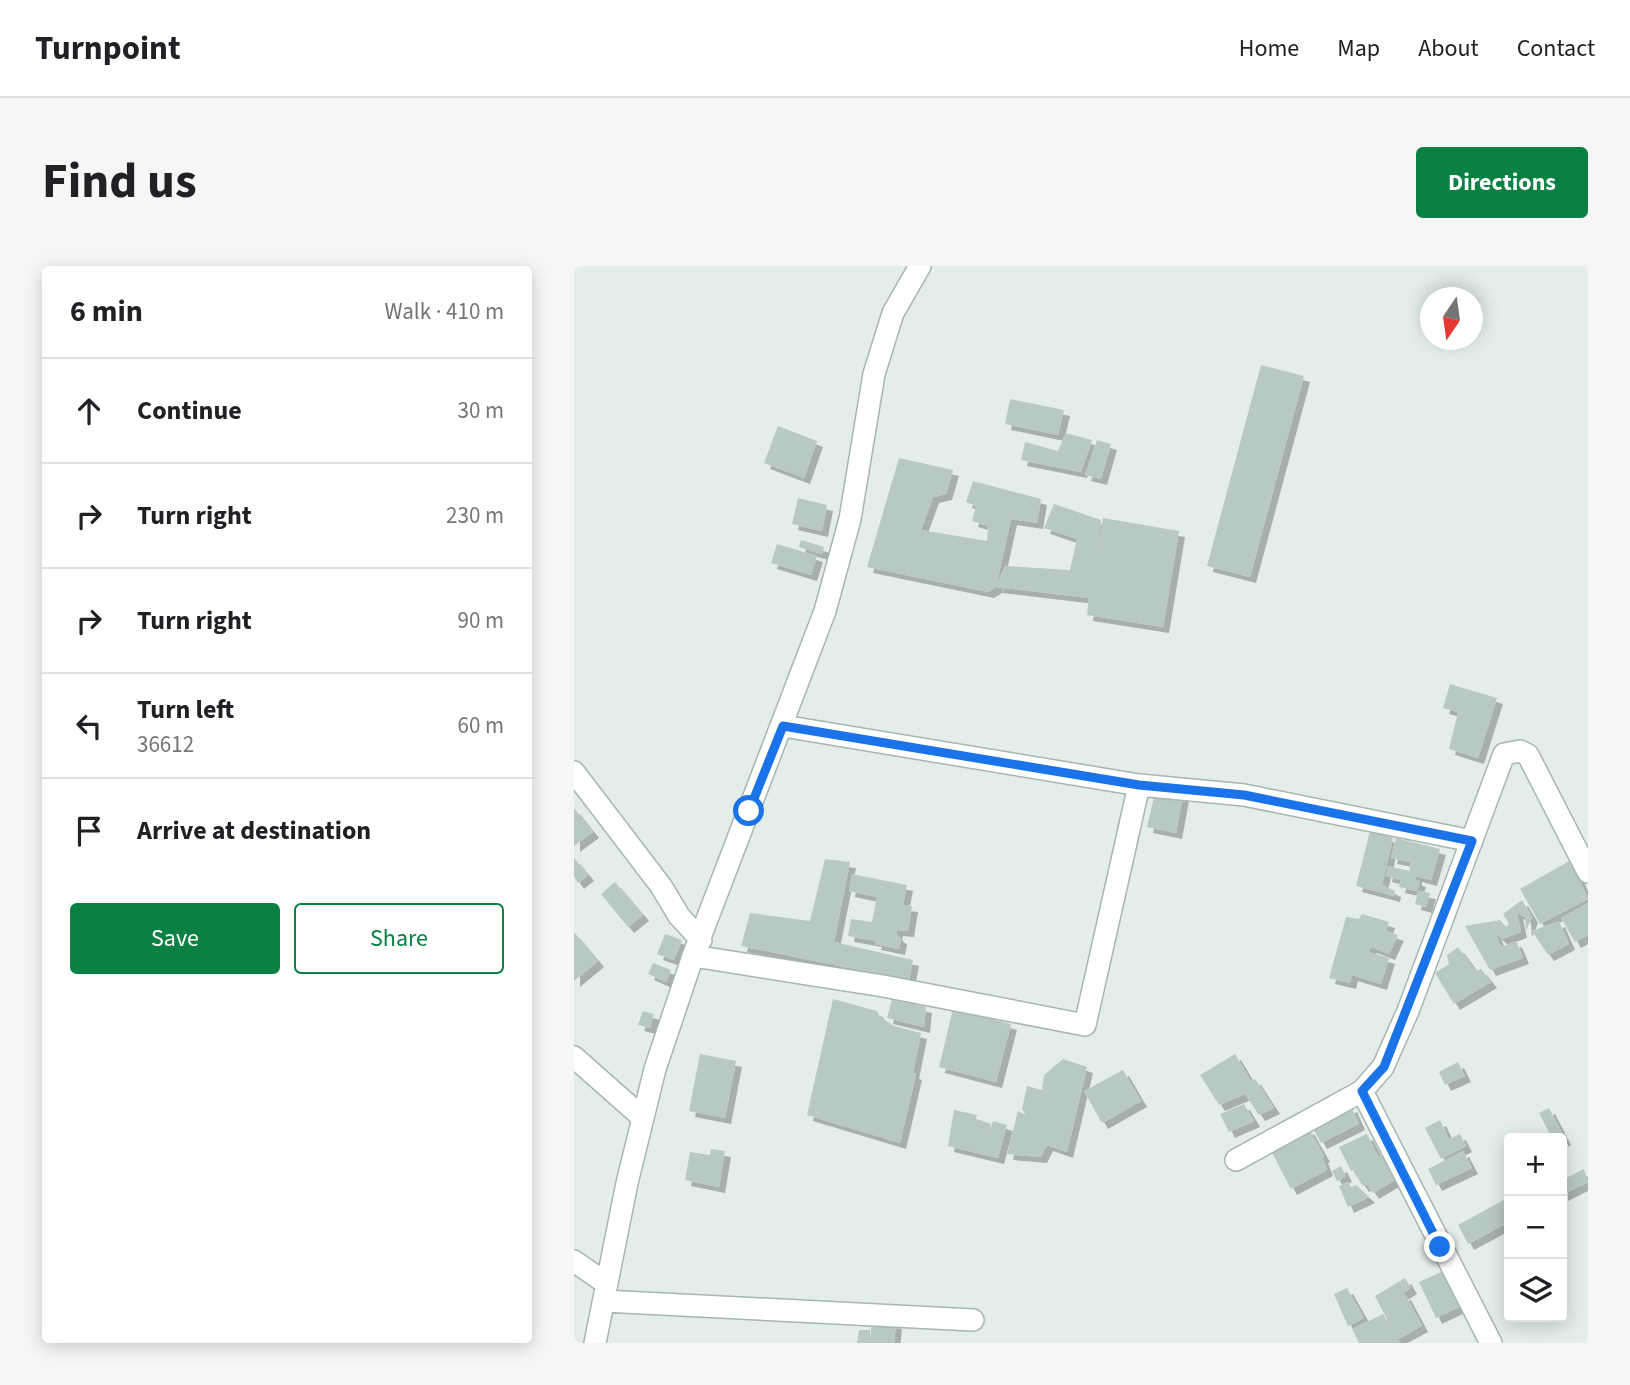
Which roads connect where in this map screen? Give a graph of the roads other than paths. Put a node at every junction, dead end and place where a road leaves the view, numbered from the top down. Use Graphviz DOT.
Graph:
graph roads {
  1 [pos="920,266"];
  2 [pos="783,726"];
  3 [pos="574,772"];
  4 [pos="1139,785"];
  5 [pos="1472,841"];
  6 [pos="1588,872"];
  7 [pos="697,948"];
  8 [pos="574,1057"];
  9 [pos="1362,1091"];
  10 [pos="643,1118"];
  11 [pos="1236,1160"];
  12 [pos="574,1261"];
  13 [pos="605,1292"];
  14 [pos="973,1320"];
  15 [pos="595,1343"];
  16 [pos="1491,1343"];
  1 -- 2 [label="street"];
  2 -- 4 [label="street"];
  2 -- 7 [label="street"];
  3 -- 7 [label="street"];
  4 -- 5 [label="street"];
  4 -- 7 [label="street"];
  5 -- 6 [label="street"];
  5 -- 9 [label="street"];
  7 -- 10 [label="street"];
  8 -- 10 [label="street"];
  9 -- 11 [label="street"];
  9 -- 16 [label="street"];
  10 -- 13 [label="street"];
  12 -- 13 [label="street"];
  13 -- 14 [label="street"];
  13 -- 15 [label="street"];
}
